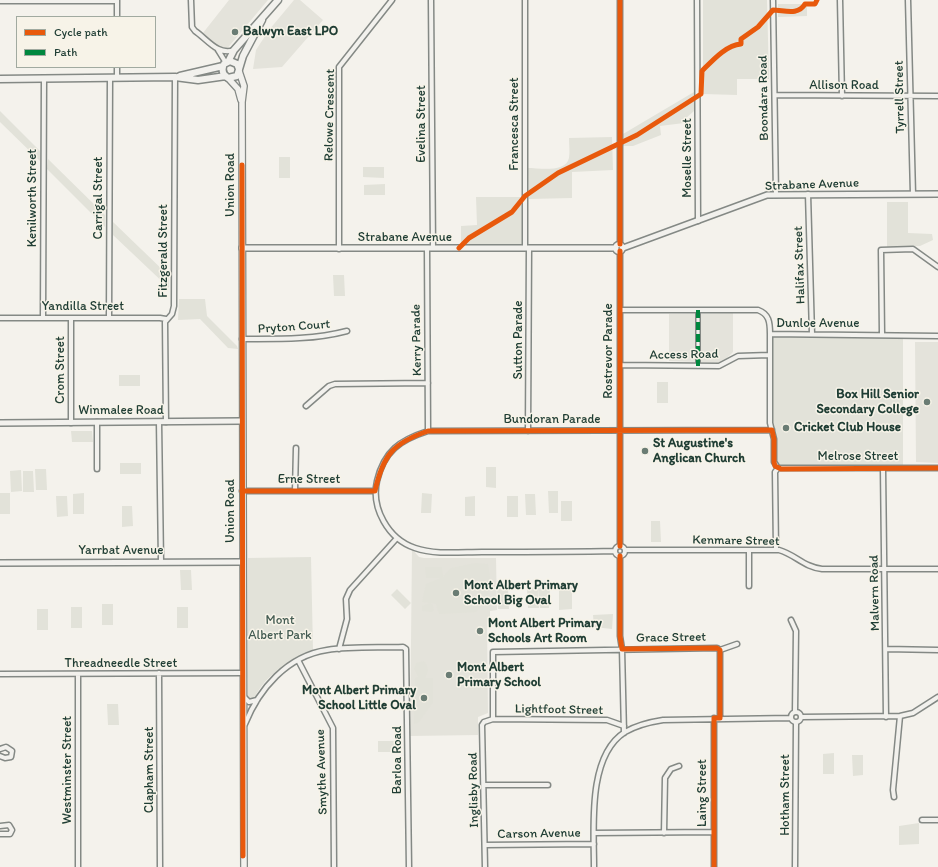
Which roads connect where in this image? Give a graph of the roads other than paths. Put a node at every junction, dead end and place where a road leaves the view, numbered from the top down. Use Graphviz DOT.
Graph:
graph roads {
  1 [pos="0,0"];
  2 [pos="47,0"];
  3 [pos="117,0"];
  4 [pos="191,0"];
  5 [pos="278,0"];
  6 [pos="392,0"];
  7 [pos="431,0"];
  8 [pos="524,0"];
  9 [pos="620,0"];
  10 [pos="697,0"];
  11 [pos="773,0"];
  12 [pos="840,0"];
  13 [pos="908,0"];
  14 [pos="117,16"];
  15 [pos="262,20"];
  16 [pos="218,49"];
  17 [pos="234,50"];
  18 [pos="226,64"];
  19 [pos="117,68"];
  20 [pos="239,70"];
  21 [pos="175,77"];
  22 [pos="227,77"];
  23 [pos="110,78"];
  24 [pos="117,78"];
  25 [pos="0,79"];
  26 [pos="44,79"];
  27 [pos="775,95"];
  28 [pos="842,96"];
  29 [pos="909,96"];
  30 [pos="938,96"];
  31 [pos="242,102"];
  32 [pos="808,194"];
  33 [pos="913,194"];
  34 [pos="938,194"];
  35 [pos="776,195"];
  36 [pos="698,221"];
  37 [pos="242,248"];
  38 [pos="427,248"];
  39 [pos="433,248"];
  40 [pos="527,248"];
  41 [pos="620,248"];
  42 [pos="339,249"];
  43 [pos="938,267"];
  44 [pos="620,310"];
  45 [pos="698,310"];
  46 [pos="42,317"];
  47 [pos="0,318"];
  48 [pos="71,318"];
  49 [pos="109,318"];
  50 [pos="166,319"];
  51 [pos="347,332"];
  52 [pos="770,334"];
  53 [pos="812,334"];
  54 [pos="882,334"];
  55 [pos="938,336"];
  56 [pos="241,339"];
  57 [pos="769,355"];
  58 [pos="621,365"];
  59 [pos="698,366"];
  60 [pos="428,383"];
  61 [pos="306,406"];
  62 [pos="241,421"];
  63 [pos="97,422"];
  64 [pos="159,422"];
  65 [pos="166,422"];
  66 [pos="0,423"];
  67 [pos="71,423"];
  68 [pos="772,430"];
  69 [pos="428,431"];
  70 [pos="528,431"];
  71 [pos="620,431"];
  72 [pos="296,448"];
  73 [pos="778,468"];
  74 [pos="938,468"];
  75 [pos="98,469"];
  76 [pos="883,469"];
  77 [pos="242,491"];
  78 [pos="294,491"];
  79 [pos="375,491"];
  80 [pos="397,538"];
  81 [pos="620,546"];
  82 [pos="624,550"];
  83 [pos="776,550"];
  84 [pos="749,551"];
  85 [pos="615,552"];
  86 [pos="620,556"];
  87 [pos="161,562"];
  88 [pos="242,562"];
  89 [pos="0,563"];
  90 [pos="885,569"];
  91 [pos="938,569"];
  92 [pos="749,586"];
  93 [pos="791,620"];
  94 [pos="737,644"];
  95 [pos="339,649"];
  96 [pos="622,649"];
  97 [pos="886,649"];
  98 [pos="720,650"];
  99 [pos="938,650"];
  100 [pos="298,660"];
  101 [pos="159,673"];
  102 [pos="243,673"];
  103 [pos="0,674"];
  104 [pos="78,674"];
  105 [pos="243,696"];
  106 [pos="938,697"];
  107 [pos="257,700"];
  108 [pos="795,712"];
  109 [pos="900,716"];
  110 [pos="801,717"];
  111 [pos="886,717"];
  112 [pos="714,718"];
  113 [pos="720,718"];
  114 [pos="791,718"];
  115 [pos="493,720"];
  116 [pos="796,722"];
  117 [pos="624,726"];
  118 [pos="242,730"];
  119 [pos="624,733"];
  120 [pos="0,749"];
  121 [pos="0,756"];
  122 [pos="679,766"];
  123 [pos="484,785"];
  124 [pos="548,785"];
  125 [pos="894,797"];
  126 [pos="922,820"];
  127 [pos="938,820"];
  128 [pos="0,826"];
  129 [pos="664,832"];
  130 [pos="714,832"];
  131 [pos="594,833"];
  132 [pos="0,834"];
  133 [pos="594,844"];
  134 [pos="485,845"];
  135 [pos="78,867"];
  136 [pos="160,867"];
  137 [pos="244,867"];
  138 [pos="334,867"];
  139 [pos="409,867"];
  140 [pos="485,867"];
  141 [pos="594,867"];
  142 [pos="714,867"];
  143 [pos="795,867"];
  1 -- 2 [label="street"];
  2 -- 3 [label="street"];
  3 -- 14 [label="street"];
  4 -- 16 [label="street"];
  5 -- 15 [label="main road"];
  6 -- 42 [label="street, Relowe Crescent"];
  7 -- 39 [label="street, Evelina Street"];
  8 -- 40 [label="street, Francesca Street"];
  9 -- 41 [label="street, Rostrevor Parade"];
  10 -- 36 [label="street, Moselle Street"];
  11 -- 27 [label="street, Boondara Road"];
  12 -- 28 [label="street"];
  13 -- 29 [label="street, Tyrrell Street"];
  15 -- 17 [label="main road"];
  15 -- 20 [label="main road"];
  16 -- 17 [label="street"];
  16 -- 18 [label="street"];
  17 -- 18 [label="main road"];
  18 -- 20 [label="main road"];
  18 -- 21 [label="main road"];
  18 -- 22 [label="main road"];
  19 -- 24 [label="street"];
  20 -- 22 [label="main road"];
  20 -- 31 [label="main road, Union Road"];
  21 -- 22 [label="main road"];
  21 -- 24 [label="main road"];
  21 -- 50 [label="street, Fitzgerald Street"];
  22 -- 31 [label="main road, Union Road"];
  23 -- 24 [label="main road"];
  23 -- 26 [label="main road"];
  23 -- 49 [label="street, Carrigal Street"];
  25 -- 26 [label="main road"];
  26 -- 46 [label="street, Kenilworth Street"];
  27 -- 28 [label="street, Allison Road"];
  27 -- 35 [label="street, Boondara Road"];
  28 -- 29 [label="street, Allison Road"];
  29 -- 30 [label="street, Allison Road"];
  29 -- 33 [label="street, Tyrrell Street"];
  31 -- 37 [label="main road, Union Road"];
  32 -- 33 [label="street, Strabane Avenue"];
  32 -- 35 [label="street, Strabane Avenue"];
  32 -- 53 [label="street, Halifax Street"];
  33 -- 34 [label="street, Strabane Avenue"];
  35 -- 36 [label="street, Strabane Avenue"];
  36 -- 41 [label="street, Strabane Avenue"];
  37 -- 42 [label="street, Strabane Avenue"];
  37 -- 56 [label="main road, Union Road"];
  38 -- 39 [label="street, Strabane Avenue"];
  38 -- 42 [label="street, Strabane Avenue"];
  38 -- 60 [label="street, Kerry Parade"];
  39 -- 40 [label="street, Strabane Avenue"];
  40 -- 41 [label="street, Strabane Avenue"];
  40 -- 70 [label="street, Sutton Parade"];
  41 -- 44 [label="street, Rostrevor Parade"];
  43 -- 54 [label="street"];
  44 -- 45 [label="street, Dunloe Avenue"];
  44 -- 58 [label="street, Rostrevor Parade"];
  45 -- 52 [label="street, Dunloe Avenue"];
  45 -- 59 [label="street"];
  46 -- 47 [label="street, Yandilla Street"];
  46 -- 48 [label="street, Yandilla Street"];
  48 -- 49 [label="street, Yandilla Street"];
  48 -- 67 [label="street, Crom Street"];
  49 -- 50 [label="street, Yandilla Street"];
  50 -- 65 [label="street, Fitzgerald Street"];
  51 -- 56 [label="street, Pryton Court"];
  52 -- 53 [label="street, Dunloe Avenue"];
  52 -- 57 [label="street"];
  53 -- 54 [label="street, Dunloe Avenue"];
  54 -- 55 [label="street, Dunloe Avenue"];
  56 -- 62 [label="main road, Union Road"];
  57 -- 59 [label="street, Access Road"];
  57 -- 68 [label="street"];
  58 -- 59 [label="street, Access Road"];
  58 -- 71 [label="street, Rostrevor Parade"];
  60 -- 61 [label="street"];
  60 -- 69 [label="street, Kerry Parade"];
  62 -- 65 [label="street, Winmalee Road"];
  62 -- 77 [label="main road, Union Road"];
  63 -- 64 [label="street, Winmalee Road"];
  63 -- 67 [label="street, Winmalee Road"];
  63 -- 75 [label="street"];
  64 -- 65 [label="street, Winmalee Road"];
  64 -- 87 [label="street"];
  66 -- 67 [label="street, Winmalee Road"];
  68 -- 71 [label="street, Bundoran Parade"];
  68 -- 73 [label="street"];
  69 -- 70 [label="street, Bundoran Parade"];
  69 -- 79 [label="street"];
  70 -- 71 [label="street, Bundoran Parade"];
  71 -- 81 [label="street, Rostrevor Parade"];
  72 -- 78 [label="street"];
  73 -- 76 [label="street, Melrose Street"];
  73 -- 83 [label="street"];
  74 -- 76 [label="street, Melrose Street"];
  76 -- 90 [label="street, Malvern Road"];
  77 -- 78 [label="street, Erne Street"];
  77 -- 88 [label="main road, Union Road"];
  78 -- 79 [label="street, Erne Street"];
  79 -- 80 [label="street"];
  80 -- 85 [label="street"];
  80 -- 95 [label="street"];
  81 -- 82 [label="street"];
  81 -- 85 [label="street"];
  82 -- 84 [label="street, Kenmare Street"];
  82 -- 86 [label="street"];
  83 -- 84 [label="street, Kenmare Street"];
  83 -- 90 [label="street, Kenmare Street"];
  84 -- 92 [label="street"];
  85 -- 86 [label="street"];
  86 -- 96 [label="street"];
  87 -- 88 [label="street, Yarrbat Avenue"];
  87 -- 89 [label="street, Yarrbat Avenue"];
  88 -- 102 [label="main road, Union Road"];
  90 -- 91 [label="street, Kenmare Street"];
  90 -- 97 [label="street, Malvern Road"];
  93 -- 108 [label="street"];
  94 -- 98 [label="street, Grace Street"];
  95 -- 100 [label="street"];
  95 -- 139 [label="street, Barloa Road"];
  96 -- 98 [label="street, Grace Street"];
  96 -- 115 [label="street, Grace Street"];
  96 -- 117 [label="street"];
  97 -- 99 [label="street"];
  97 -- 111 [label="street, Malvern Road"];
  98 -- 113 [label="street"];
  100 -- 107 [label="street"];
  100 -- 138 [label="street, Smythe Avenue"];
  101 -- 102 [label="street, Threadneedle Street"];
  101 -- 104 [label="street, Threadneedle Street"];
  101 -- 136 [label="street, Clapham Street"];
  102 -- 105 [label="main road, Union Road"];
  103 -- 104 [label="street, Threadneedle Street"];
  104 -- 135 [label="street, Westminster Street"];
  105 -- 107 [label="street"];
  105 -- 118 [label="main road, Union Road"];
  106 -- 109 [label="street"];
  107 -- 118 [label="street"];
  108 -- 110 [label="street"];
  108 -- 114 [label="street"];
  109 -- 111 [label="street"];
  109 -- 125 [label="street"];
  110 -- 111 [label="street"];
  110 -- 116 [label="street"];
  112 -- 113 [label="street"];
  112 -- 119 [label="street"];
  112 -- 130 [label="street, Laing Street"];
  113 -- 114 [label="street"];
  114 -- 116 [label="street"];
  115 -- 117 [label="street, Lightfoot Street"];
  115 -- 123 [label="street, Inglisby Road"];
  116 -- 143 [label="street, Hotham Street"];
  117 -- 119 [label="street"];
  118 -- 137 [label="main road, Union Road"];
  119 -- 131 [label="street"];
  120 -- 121 [label="street"];
  122 -- 129 [label="street"];
  123 -- 124 [label="street"];
  123 -- 134 [label="street, Inglisby Road"];
  126 -- 127 [label="street"];
  128 -- 132 [label="street"];
  129 -- 130 [label="street"];
  129 -- 131 [label="street"];
  130 -- 142 [label="street, Laing Street"];
  131 -- 133 [label="street"];
  133 -- 134 [label="street, Carson Avenue"];
  133 -- 141 [label="street"];
  134 -- 140 [label="street, Inglisby Road"];
}
